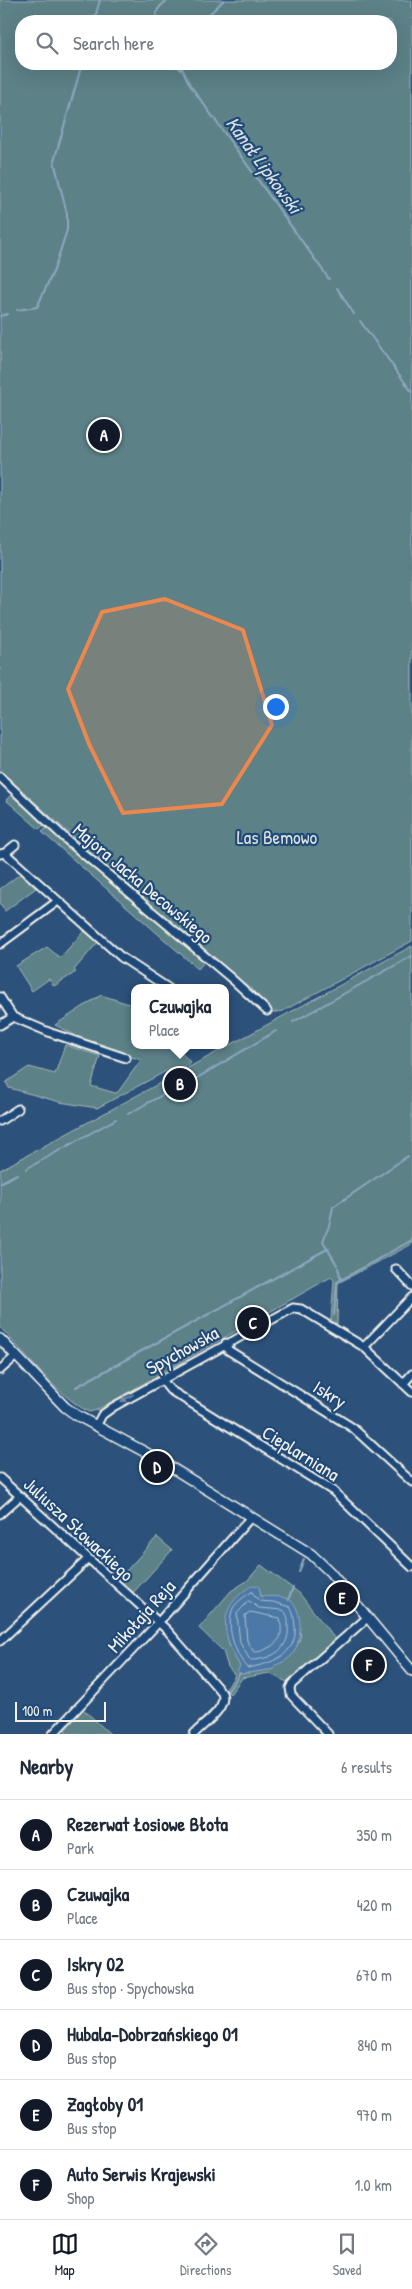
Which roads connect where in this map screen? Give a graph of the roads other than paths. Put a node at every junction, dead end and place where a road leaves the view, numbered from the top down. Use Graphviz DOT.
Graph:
graph roads {
  1 [pos="0,777"];
  2 [pos="14,845"];
  3 [pos="3,853"];
  4 [pos="58,900"];
  5 [pos="0,944"];
  6 [pos="162,984"];
  7 [pos="0,996"];
  8 [pos="267,1011"];
  9 [pos="13,1017"];
  10 [pos="0,1025"];
  11 [pos="126,1058"];
  12 [pos="18,1109"];
  13 [pos="0,1121"];
  14 [pos="396,1269"];
  15 [pos="412,1286"];
  16 [pos="412,1297"];
  17 [pos="0,1339"];
  18 [pos="226,1344"];
  19 [pos="364,1347"];
  20 [pos="16,1356"];
  21 [pos="0,1370"];
  22 [pos="412,1374"];
  23 [pos="162,1380"];
  24 [pos="403,1384"];
  25 [pos="412,1392"];
  26 [pos="96,1426"];
  27 [pos="0,1478"];
  28 [pos="412,1482"];
  29 [pos="20,1496"];
  30 [pos="0,1514"];
  31 [pos="251,1517"];
  32 [pos="88,1559"];
  33 [pos="412,1567"];
  34 [pos="367,1618"];
  35 [pos="157,1624"];
  36 [pos="0,1641"];
  37 [pos="412,1671"];
  38 [pos="53,1734"];
  39 [pos="194,1734"];
  40 [pos="328,1734"];
  1 -- 8 [label="street, Majora Jacka Decowskiego"];
  2 -- 3 [label="street"];
  3 -- 4 [label="street"];
  4 -- 5 [label="street"];
  4 -- 6 [label="street"];
  7 -- 9 [label="street"];
  9 -- 10 [label="street"];
  9 -- 11 [label="street"];
  12 -- 13 [label="street"];
  14 -- 15 [label="street"];
  16 -- 19 [label="street"];
  17 -- 20 [label="street"];
  18 -- 19 [label="street, Spychowska"];
  18 -- 23 [label="street, Spychowska"];
  18 -- 28 [label="street, Iskry"];
  19 -- 24 [label="street, Spychowska"];
  20 -- 21 [label="street"];
  20 -- 26 [label="street"];
  22 -- 24 [label="street"];
  23 -- 26 [label="street, Spychowska, one-way"];
  23 -- 33 [label="street, Cieplarniana"];
  24 -- 25 [label="street, Spychowska"];
  26 -- 31 [label="street"];
  27 -- 29 [label="street, Juliusza Słowackiego"];
  29 -- 30 [label="street"];
  29 -- 32 [label="street, Juliusza Słowackiego"];
  31 -- 34 [label="street"];
  31 -- 35 [label="street, Mikołaja Reja"];
  32 -- 35 [label="street, Juliusza Słowackiego"];
  32 -- 36 [label="street"];
  34 -- 37 [label="street"];
  34 -- 40 [label="street"];
  35 -- 38 [label="street, Mikołaja Reja"];
  35 -- 39 [label="street, Juliusza Słowackiego"];
}
